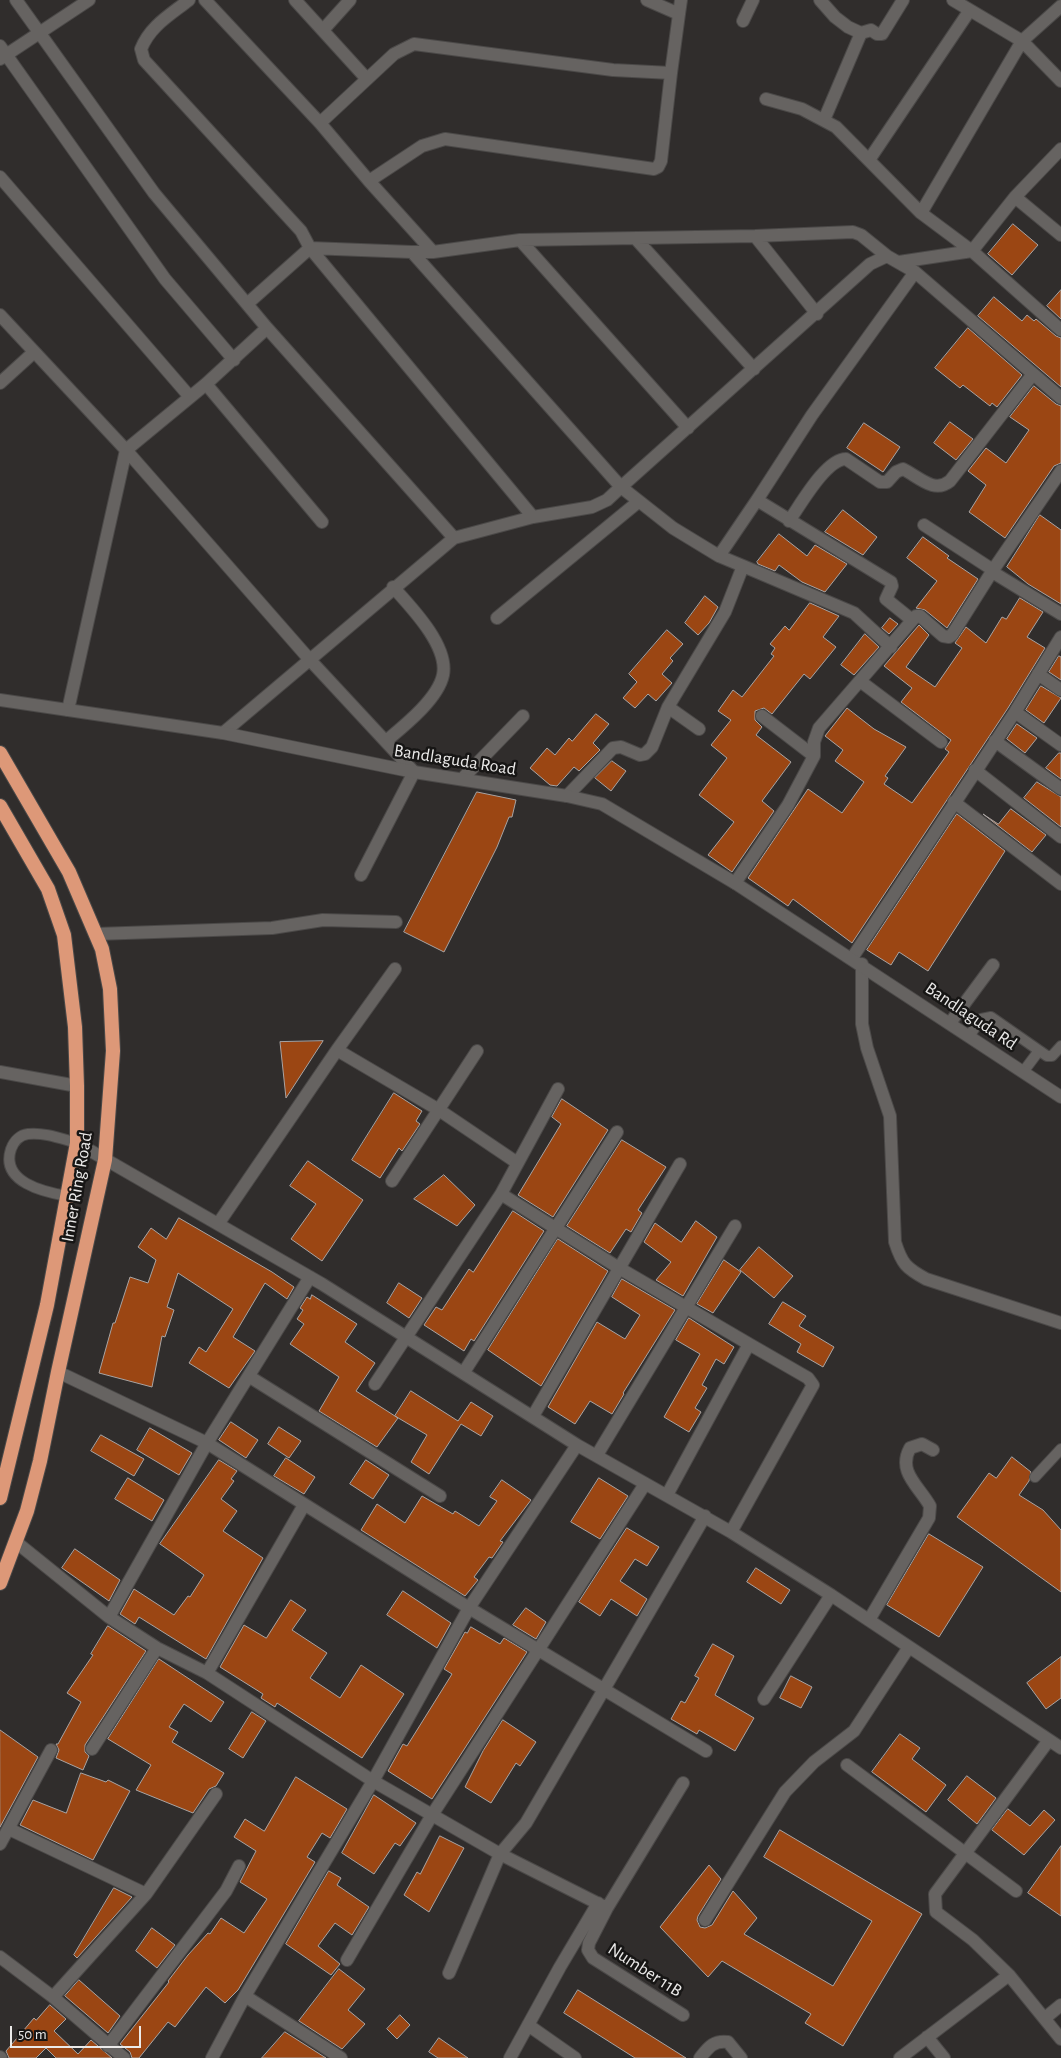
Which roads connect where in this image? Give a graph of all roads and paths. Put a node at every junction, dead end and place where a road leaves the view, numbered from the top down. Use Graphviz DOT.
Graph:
graph roads {
  1 [pos="16,0"];
  2 [pos="89,0"];
  3 [pos="189,0"];
  4 [pos="205,0"];
  5 [pos="295,0"];
  6 [pos="350,0"];
  7 [pos="647,0"];
  8 [pos="681,0"];
  9 [pos="753,0"];
  10 [pos="820,0"];
  11 [pos="903,0"];
  12 [pos="954,0"];
  13 [pos="1061,6"];
  14 [pos="970,10"];
  15 [pos="678,14"];
  16 [pos="742,21"];
  17 [pos="323,30"];
  18 [pos="38,33"];
  19 [pos="861,33"];
  20 [pos="1022,41"];
  21 [pos="2,53"];
  22 [pos="671,73"];
  23 [pos="366,78"];
  24 [pos="1061,81"];
  25 [pos="766,99"];
  26 [pos="824,120"];
  27 [pos="320,122"];
  28 [pos="1061,149"];
  29 [pos="869,160"];
  30 [pos="0,177"];
  31 [pos="369,181"];
  32 [pos="1015,197"];
  33 [pos="921,213"];
  34 [pos="1061,235"];
  35 [pos="755,236"];
  36 [pos="636,239"];
  37 [pos="520,240"];
  38 [pos="310,248"];
  39 [pos="972,251"];
  40 [pos="412,252"];
  41 [pos="433,252"];
  42 [pos="893,259"];
  43 [pos="915,272"];
  44 [pos="247,304"];
  45 [pos="817,314"];
  46 [pos="0,315"];
  47 [pos="267,328"];
  48 [pos="1061,330"];
  49 [pos="33,353"];
  50 [pos="234,360"];
  51 [pos="754,369"];
  52 [pos="1033,374"];
  53 [pos="0,383"];
  54 [pos="206,384"];
  55 [pos="190,397"];
  56 [pos="1061,398"];
  57 [pos="688,428"];
  58 [pos="126,450"];
  59 [pos="1061,470"];
  60 [pos="621,487"];
  61 [pos="757,500"];
  62 [pos="638,502"];
  63 [pos="533,517"];
  64 [pos="789,521"];
  65 [pos="322,522"];
  66 [pos="924,525"];
  67 [pos="454,538"];
  68 [pos="719,556"];
  69 [pos="743,566"];
  70 [pos="993,570"];
  71 [pos="393,587"];
  72 [pos="1061,614"];
  73 [pos="497,618"];
  74 [pos="912,620"];
  75 [pos="1060,643"];
  76 [pos="891,647"];
  77 [pos="310,660"];
  78 [pos="1038,674"];
  79 [pos="860,681"];
  80 [pos="1061,690"];
  81 [pos="0,700"];
  82 [pos="668,707"];
  83 [pos="68,710"];
  84 [pos="1015,712"];
  85 [pos="523,716"];
  86 [pos="762,716"];
  87 [pos="699,729"];
  88 [pos="223,733"];
  89 [pos="995,741"];
  90 [pos="386,742"];
  91 [pos="941,742"];
  92 [pos="1061,745"];
  93 [pos="0,753"];
  94 [pos="814,756"];
  95 [pos="975,770"];
  96 [pos="414,772"];
  97 [pos="462,779"];
  98 [pos="1061,789"];
  99 [pos="567,796"];
  100 [pos="954,802"];
  101 [pos="0,806"];
  102 [pos="1061,837"];
  103 [pos="361,875"];
  104 [pos="736,883"];
  105 [pos="1061,884"];
  106 [pos="396,922"];
  107 [pos="96,934"];
  108 [pos="857,961"];
  109 [pos="993,965"];
  110 [pos="396,969"];
  111 [pos="950,1023"];
  112 [pos="969,1036"];
  113 [pos="1061,1046"];
  114 [pos="337,1050"];
  115 [pos="477,1051"];
  116 [pos="1038,1052"];
  117 [pos="0,1072"];
  118 [pos="1023,1072"];
  119 [pos="78,1086"];
  120 [pos="558,1088"];
  121 [pos="1061,1097"];
  122 [pos="439,1110"];
  123 [pos="617,1132"];
  124 [pos="77,1143"];
  125 [pos="105,1160"];
  126 [pos="516,1162"];
  127 [pos="680,1164"];
  128 [pos="392,1181"];
  129 [pos="501,1194"];
  130 [pos="67,1196"];
  131 [pos="218,1224"];
  132 [pos="735,1226"];
  133 [pos="556,1228"];
  134 [pos="619,1268"];
  135 [pos="310,1278"];
  136 [pos="687,1307"];
  137 [pos="1061,1323"];
  138 [pos="408,1337"];
  139 [pos="749,1344"];
  140 [pos="58,1372"];
  141 [pos="464,1372"];
  142 [pos="250,1377"];
  143 [pos="375,1384"];
  144 [pos="533,1416"];
  145 [pos="206,1443"];
  146 [pos="577,1445"];
  147 [pos="1061,1449"];
  148 [pos="933,1450"];
  149 [pos="597,1455"];
  150 [pos="1035,1477"];
  151 [pos="645,1484"];
  152 [pos="667,1495"];
  153 [pos="440,1496"];
  154 [pos="0,1498"];
  155 [pos="304,1504"];
  156 [pos="704,1516"];
  157 [pos="732,1532"];
  158 [pos="16,1542"];
  159 [pos="0,1582"];
  160 [pos="832,1595"];
  161 [pos="469,1608"];
  162 [pos="109,1617"];
  163 [pos="868,1620"];
  164 [pos="909,1647"];
  165 [pos="157,1648"];
  166 [pos="538,1650"];
  167 [pos="207,1673"];
  168 [pos="604,1689"];
  169 [pos="764,1698"];
  170 [pos="1049,1740"];
  171 [pos="1061,1748"];
  172 [pos="92,1749"];
  173 [pos="51,1750"];
  174 [pos="706,1751"];
  175 [pos="848,1765"];
  176 [pos="373,1780"];
  177 [pos="683,1783"];
  178 [pos="216,1794"];
  179 [pos="432,1815"];
  180 [pos="9,1829"];
  181 [pos="0,1844"];
  182 [pos="965,1852"];
  183 [pos="500,1854"];
  184 [pos="239,1866"];
  185 [pos="1016,1891"];
  186 [pos="146,1894"];
  187 [pos="602,1905"];
  188 [pos="705,1920"];
  189 [pos="0,1956"];
  190 [pos="347,1960"];
  191 [pos="449,1973"];
  192 [pos="1009,1975"];
  193 [pos="54,1996"];
  194 [pos="245,1996"];
  195 [pos="1061,2005"];
  196 [pos="683,2015"];
  197 [pos="1045,2018"];
  198 [pos="528,2025"];
  199 [pos="927,2037"];
  200 [pos="1061,2039"];
  201 [pos="108,2046"];
  202 [pos="217,2056"];
  203 [pos="124,2058"];
  204 [pos="341,2058"];
  205 [pos="510,2058"];
  206 [pos="575,2058"];
  207 [pos="700,2058"];
  208 [pos="741,2058"];
  209 [pos="900,2058"];
  210 [pos="944,2058"];
  1 -- 18 [label="street"];
  2 -- 18 [label="street"];
  3 -- 38 [label="street"];
  4 -- 27 [label="street"];
  5 -- 17 [label="street"];
  6 -- 17 [label="street"];
  7 -- 15 [label="street"];
  8 -- 15 [label="street"];
  9 -- 16 [label="street"];
  10 -- 19 [label="street"];
  11 -- 19 [label="street"];
  12 -- 14 [label="street"];
  13 -- 20 [label="street"];
  14 -- 20 [label="street"];
  14 -- 29 [label="street"];
  15 -- 22 [label="street"];
  17 -- 23 [label="street"];
  18 -- 21 [label="street"];
  18 -- 44 [label="street"];
  19 -- 26 [label="street"];
  20 -- 24 [label="street"];
  20 -- 33 [label="street"];
  21 -- 50 [label="street"];
  22 -- 23 [label="street"];
  22 -- 31 [label="street"];
  23 -- 27 [label="street"];
  25 -- 26 [label="street"];
  26 -- 29 [label="street"];
  27 -- 31 [label="street"];
  28 -- 32 [label="street"];
  29 -- 33 [label="street"];
  30 -- 55 [label="street"];
  31 -- 41 [label="street"];
  32 -- 34 [label="street"];
  32 -- 39 [label="street"];
  33 -- 39 [label="street"];
  35 -- 36 [label="street"];
  35 -- 42 [label="street"];
  35 -- 45 [label="street"];
  36 -- 37 [label="street"];
  36 -- 51 [label="street"];
  37 -- 41 [label="street"];
  37 -- 57 [label="street"];
  38 -- 40 [label="street"];
  38 -- 44 [label="street"];
  38 -- 63 [label="street"];
  39 -- 42 [label="street"];
  39 -- 48 [label="street"];
  40 -- 41 [label="street"];
  40 -- 60 [label="street"];
  42 -- 43 [label="street"];
  42 -- 45 [label="street"];
  43 -- 52 [label="street"];
  43 -- 61 [label="street"];
  44 -- 47 [label="street"];
  45 -- 51 [label="street"];
  46 -- 49 [label="street"];
  47 -- 50 [label="street"];
  47 -- 67 [label="street"];
  49 -- 53 [label="street"];
  49 -- 58 [label="street"];
  50 -- 54 [label="street"];
  51 -- 57 [label="street"];
  52 -- 56 [label="street"];
  52 -- 64 [label="street"];
  54 -- 55 [label="street"];
  54 -- 65 [label="street"];
  55 -- 58 [label="street"];
  57 -- 60 [label="street"];
  58 -- 77 [label="street"];
  58 -- 83 [label="street"];
  59 -- 70 [label="street"];
  60 -- 62 [label="street"];
  60 -- 63 [label="street"];
  61 -- 64 [label="street"];
  61 -- 68 [label="street"];
  62 -- 68 [label="street"];
  62 -- 73 [label="street"];
  63 -- 67 [label="street"];
  64 -- 74 [label="street"];
  66 -- 70 [label="street"];
  67 -- 71 [label="street"];
  68 -- 69 [label="street"];
  69 -- 76 [label="street"];
  69 -- 82 [label="street"];
  70 -- 72 [label="street"];
  70 -- 74 [label="street"];
  71 -- 77 [label="street"];
  71 -- 90 [label="street"];
  74 -- 76 [label="street"];
  75 -- 78 [label="street"];
  76 -- 79 [label="street"];
  77 -- 88 [label="street"];
  77 -- 90 [label="street"];
  78 -- 80 [label="street"];
  78 -- 84 [label="street"];
  79 -- 91 [label="street"];
  79 -- 94 [label="street"];
  81 -- 83 [label="street, Bandlaguda Road"];
  82 -- 87 [label="street"];
  82 -- 99 [label="street"];
  83 -- 88 [label="street, Bandlaguda Road"];
  84 -- 89 [label="street"];
  84 -- 92 [label="street"];
  85 -- 97 [label="street"];
  86 -- 94 [label="street"];
  88 -- 96 [label="street, Bandlaguda Road"];
  89 -- 95 [label="street"];
  89 -- 98 [label="street"];
  90 -- 96 [label="street"];
  93 -- 107 [label="highway, Inner Ring Road"];
  94 -- 104 [label="street"];
  95 -- 100 [label="street"];
  95 -- 102 [label="street"];
  96 -- 97 [label="street, Bandlaguda Road"];
  96 -- 103 [label="street"];
  97 -- 99 [label="street, Bandlaguda Road"];
  99 -- 104 [label="street, Bandlaguda Road"];
  100 -- 105 [label="street"];
  100 -- 108 [label="street"];
  101 -- 119 [label="highway, Inner Ring Road"];
  104 -- 108 [label="street, Bandlaguda Road"];
  106 -- 107 [label="street"];
  107 -- 125 [label="highway, Inner Ring Road"];
  108 -- 111 [label="street, Bandlaguda Rd"];
  108 -- 137 [label="street"];
  109 -- 111 [label="street"];
  110 -- 114 [label="street"];
  111 -- 112 [label="street, Bandlaguda Rd"];
  112 -- 116 [label="lane"];
  112 -- 118 [label="street, Bandlaguda Rd"];
  113 -- 116 [label="lane"];
  114 -- 122 [label="street"];
  114 -- 131 [label="street"];
  115 -- 122 [label="street"];
  116 -- 118 [label="lane"];
  117 -- 119 [label="street"];
  118 -- 121 [label="street, Bandlaguda Rd"];
  119 -- 124 [label="highway, Inner Ring Road"];
  120 -- 126 [label="street"];
  122 -- 126 [label="street"];
  122 -- 128 [label="street"];
  123 -- 133 [label="street"];
  124 -- 125 [label="street"];
  124 -- 130 [label="highway, Inner Ring Road"];
  124 -- 130 [label="lane"];
  125 -- 131 [label="street"];
  125 -- 140 [label="highway, Inner Ring Road"];
  126 -- 129 [label="street"];
  127 -- 134 [label="street"];
  129 -- 133 [label="street"];
  129 -- 138 [label="street"];
  130 -- 154 [label="highway, Inner Ring Road"];
  131 -- 135 [label="street"];
  132 -- 136 [label="street"];
  133 -- 134 [label="street"];
  133 -- 141 [label="street"];
  134 -- 136 [label="street"];
  134 -- 144 [label="street"];
  135 -- 138 [label="street"];
  135 -- 142 [label="street"];
  136 -- 139 [label="street"];
  136 -- 149 [label="street"];
  138 -- 141 [label="street"];
  138 -- 143 [label="street"];
  139 -- 152 [label="street"];
  139 -- 157 [label="street"];
  140 -- 145 [label="street"];
  140 -- 158 [label="highway, Inner Ring Road"];
  141 -- 144 [label="street"];
  142 -- 145 [label="street"];
  142 -- 153 [label="street"];
  144 -- 146 [label="street"];
  145 -- 155 [label="street"];
  145 -- 162 [label="street"];
  146 -- 149 [label="street"];
  146 -- 161 [label="street"];
  147 -- 150 [label="lane"];
  148 -- 163 [label="street"];
  149 -- 151 [label="street"];
  151 -- 152 [label="street"];
  151 -- 166 [label="street"];
  152 -- 156 [label="street"];
  155 -- 161 [label="street"];
  155 -- 167 [label="street"];
  156 -- 157 [label="street"];
  156 -- 168 [label="street"];
  157 -- 160 [label="street"];
  158 -- 159 [label="highway, Inner Ring Road"];
  158 -- 162 [label="street"];
  160 -- 163 [label="street"];
  160 -- 169 [label="street"];
  161 -- 166 [label="street"];
  161 -- 176 [label="street"];
  162 -- 165 [label="street"];
  163 -- 164 [label="street"];
  164 -- 170 [label="street"];
  164 -- 188 [label="street"];
  165 -- 167 [label="street"];
  165 -- 172 [label="street"];
  166 -- 168 [label="street"];
  166 -- 179 [label="street"];
  167 -- 176 [label="street"];
  168 -- 174 [label="street"];
  168 -- 183 [label="street"];
  170 -- 171 [label="street"];
  170 -- 182 [label="street"];
  173 -- 180 [label="street"];
  175 -- 182 [label="street"];
  176 -- 179 [label="street"];
  176 -- 194 [label="street"];
  177 -- 187 [label="street"];
  178 -- 186 [label="street"];
  179 -- 183 [label="street"];
  179 -- 190 [label="street"];
  180 -- 181 [label="street"];
  180 -- 186 [label="street"];
  182 -- 185 [label="street"];
  182 -- 192 [label="street"];
  183 -- 187 [label="street"];
  183 -- 191 [label="street"];
  184 -- 201 [label="street"];
  186 -- 193 [label="street"];
  187 -- 196 [label="street, Number 11B"];
  187 -- 198 [label="street"];
  189 -- 193 [label="street"];
  192 -- 197 [label="street"];
  192 -- 199 [label="street"];
  193 -- 201 [label="street"];
  194 -- 202 [label="street"];
  194 -- 204 [label="street"];
  195 -- 197 [label="street"];
  197 -- 200 [label="street"];
  198 -- 205 [label="street"];
  198 -- 206 [label="street"];
  199 -- 209 [label="street"];
  199 -- 210 [label="street"];
  201 -- 203 [label="street"];
  207 -- 208 [label="street"];
}
